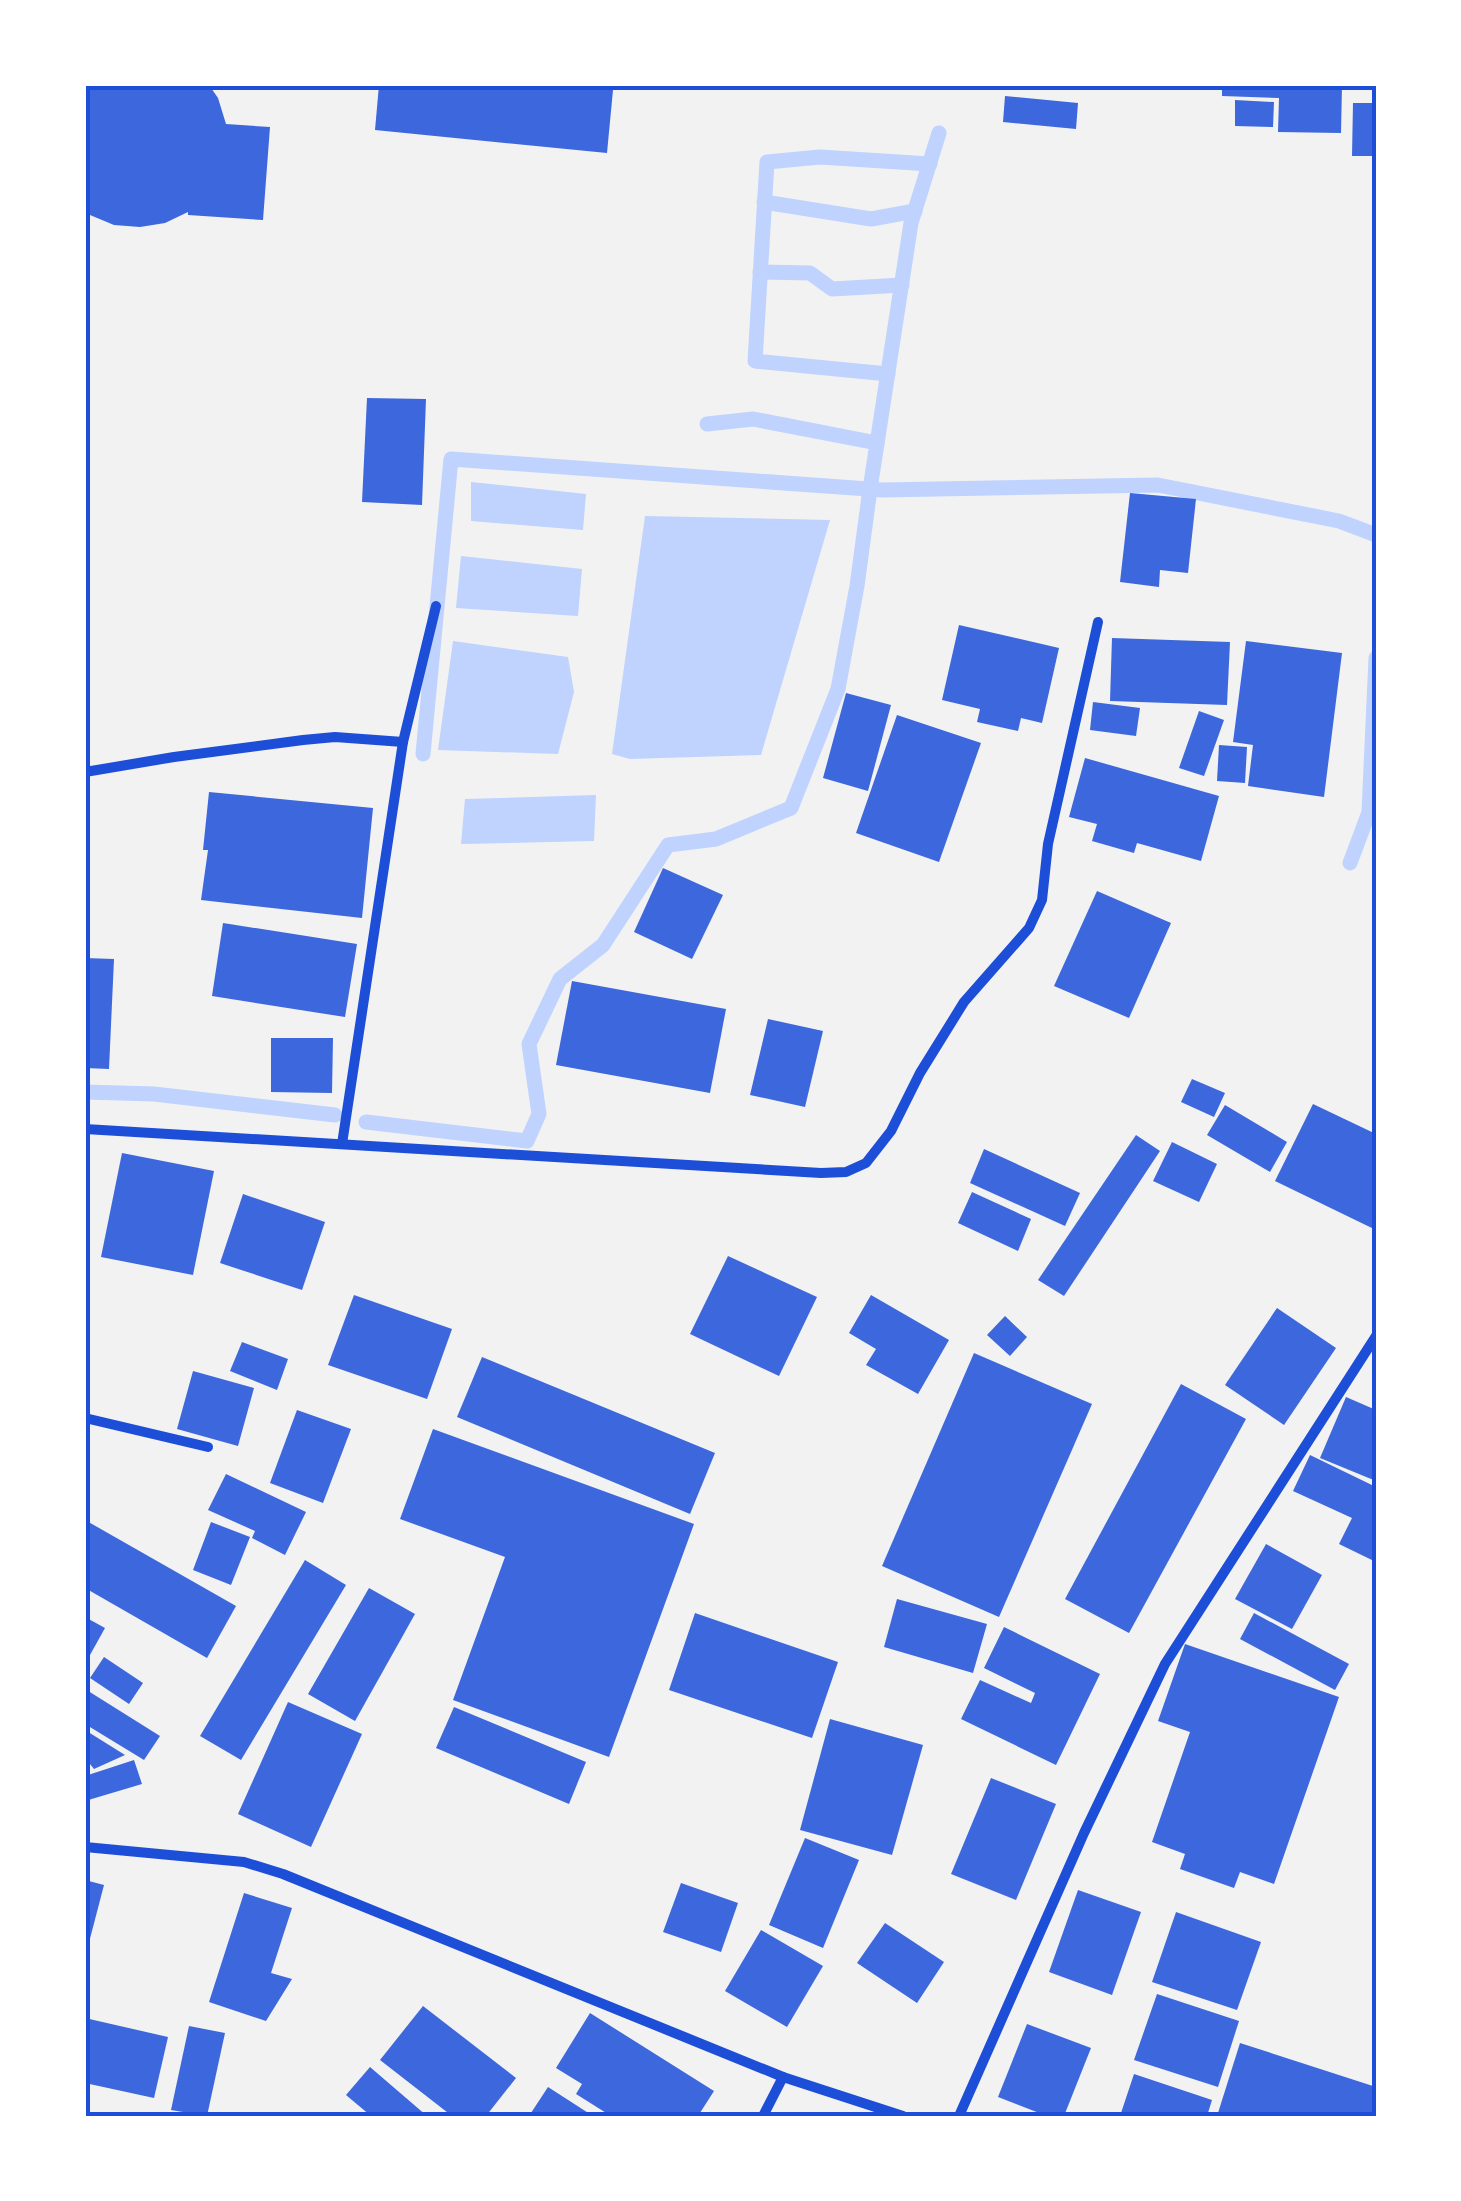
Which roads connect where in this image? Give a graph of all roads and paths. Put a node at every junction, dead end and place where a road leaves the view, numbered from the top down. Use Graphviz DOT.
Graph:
graph roads {
  1 [pos="436,606"];
  2 [pos="1098,622"];
  3 [pos="403,742"];
  4 [pos="85,772"];
  5 [pos="85,1129"];
  6 [pos="342,1144"];
  7 [pos="1376,1336"];
  8 [pos="85,1418"];
  9 [pos="208,1447"];
  10 [pos="85,1847"];
  11 [pos="783,2077"];
  12 [pos="763,2116"];
  13 [pos="902,2116"];
  14 [pos="958,2116"];
  1 -- 3 [label="street"];
  2 -- 6 [label="street"];
  3 -- 4 [label="street"];
  3 -- 6 [label="street"];
  5 -- 6 [label="street"];
  7 -- 14 [label="street"];
  8 -- 9 [label="street"];
  10 -- 11 [label="street"];
  11 -- 12 [label="street"];
  11 -- 13 [label="street"];
}
